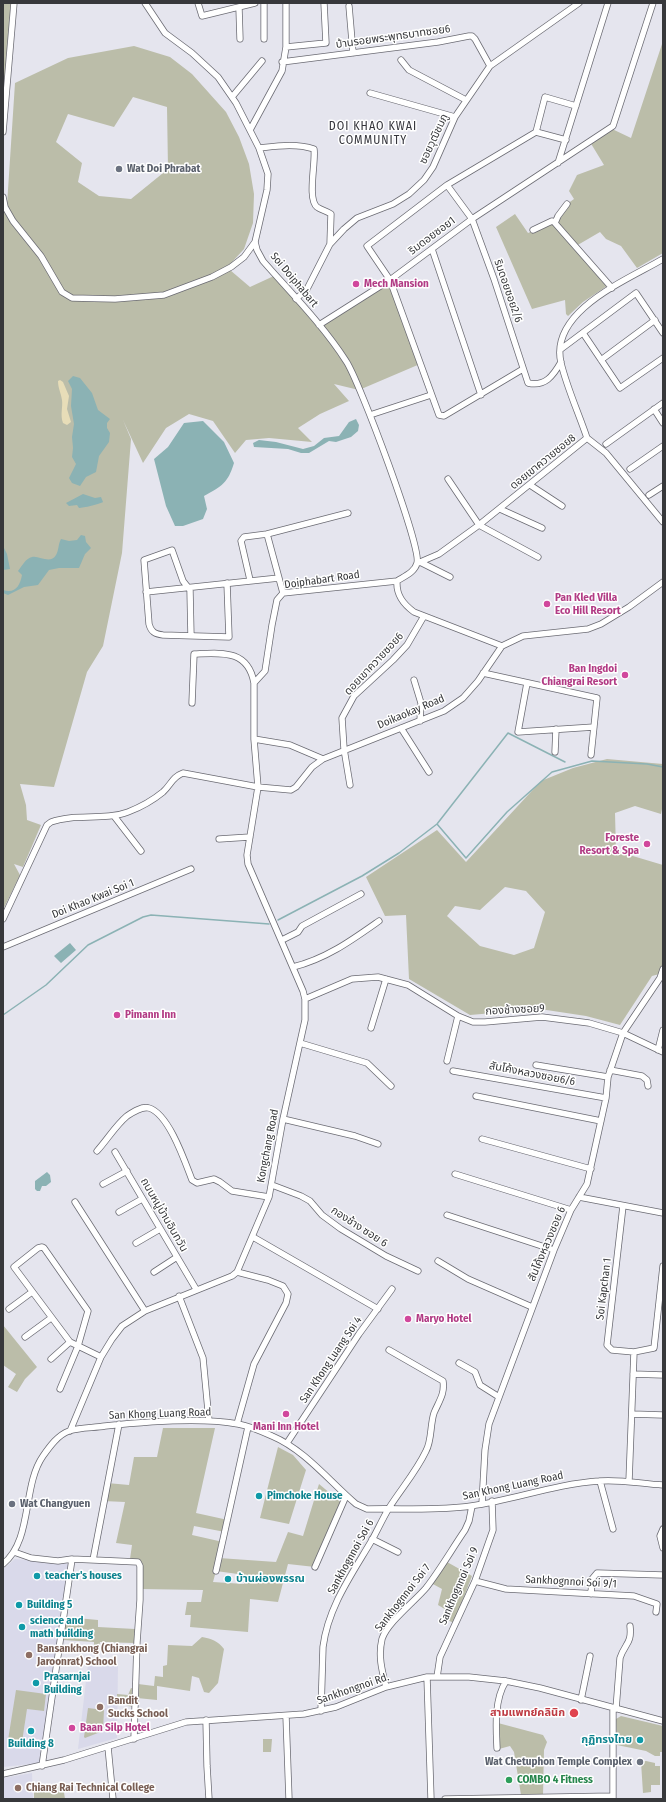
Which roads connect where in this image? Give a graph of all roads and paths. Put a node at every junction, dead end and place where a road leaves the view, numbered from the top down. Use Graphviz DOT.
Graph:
graph roads {
  1 [pos="14,3"];
  2 [pos="145,3"];
  3 [pos="198,3"];
  4 [pos="255,3"];
  5 [pos="264,3"];
  6 [pos="286,3"];
  7 [pos="324,3"];
  8 [pos="579,3"];
  9 [pos="608,3"];
  10 [pos="654,3"];
  11 [pos="349,6"];
  12 [pos="239,8"];
  13 [pos="240,39"];
  14 [pos="264,39"];
  15 [pos="286,48"];
  16 [pos="353,53"];
  17 [pos="401,60"];
  18 [pos="262,61"];
  19 [pos="282,62"];
  20 [pos="490,66"];
  21 [pos="370,93"];
  22 [pos="232,97"];
  23 [pos="466,100"];
  24 [pos="576,106"];
  25 [pos="454,117"];
  26 [pos="250,130"];
  27 [pos="3,132"];
  28 [pos="536,132"];
  29 [pos="566,140"];
  30 [pos="259,148"];
  31 [pos="558,163"];
  32 [pos="447,185"];
  33 [pos="3,197"];
  34 [pos="567,204"];
  35 [pos="472,219"];
  36 [pos="555,223"];
  37 [pos="533,230"];
  38 [pos="255,242"];
  39 [pos="330,244"];
  40 [pos="432,249"];
  41 [pos="663,259"];
  42 [pos="390,280"];
  43 [pos="612,288"];
  44 [pos="296,299"];
  45 [pos="655,320"];
  46 [pos="319,326"];
  47 [pos="583,333"];
  48 [pos="663,333"];
  49 [pos="561,349"];
  50 [pos="663,358"];
  51 [pos="601,360"];
  52 [pos="561,362"];
  53 [pos="524,369"];
  54 [pos="481,394"];
  55 [pos="431,395"];
  56 [pos="663,403"];
  57 [pos="654,409"];
  58 [pos="370,415"];
  59 [pos="663,423"];
  60 [pos="587,438"];
  61 [pos="606,444"];
  62 [pos="663,446"];
  63 [pos="630,469"];
  64 [pos="448,479"];
  65 [pos="530,485"];
  66 [pos="663,486"];
  67 [pos="649,495"];
  68 [pos="562,506"];
  69 [pos="500,509"];
  70 [pos="348,513"];
  71 [pos="663,522"];
  72 [pos="479,525"];
  73 [pos="542,528"];
  74 [pos="267,534"];
  75 [pos="538,557"];
  76 [pos="419,562"];
  77 [pos="450,577"];
  78 [pos="279,578"];
  79 [pos="250,580"];
  80 [pos="397,581"];
  81 [pos="663,582"];
  82 [pos="227,583"];
  83 [pos="188,587"];
  84 [pos="146,592"];
  85 [pos="283,593"];
  86 [pos="424,616"];
  87 [pos="191,636"];
  88 [pos="502,646"];
  89 [pos="484,673"];
  90 [pos="414,680"];
  91 [pos="527,682"];
  92 [pos="254,683"];
  93 [pos="192,703"];
  94 [pos="420,721"];
  95 [pos="594,727"];
  96 [pos="401,728"];
  97 [pos="556,729"];
  98 [pos="254,739"];
  99 [pos="344,749"];
  100 [pos="555,752"];
  101 [pos="591,755"];
  102 [pos="323,759"];
  103 [pos="429,772"];
  104 [pos="350,785"];
  105 [pos="258,788"];
  106 [pos="114,816"];
  107 [pos="250,837"];
  108 [pos="219,839"];
  109 [pos="141,851"];
  110 [pos="191,869"];
  111 [pos="361,894"];
  112 [pos="3,919"];
  113 [pos="379,921"];
  114 [pos="282,940"];
  115 [pos="3,947"];
  116 [pos="293,967"];
  117 [pos="663,969"];
  118 [pos="386,979"];
  119 [pos="661,979"];
  120 [pos="305,999"];
  121 [pos="458,1016"];
  122 [pos="371,1028"];
  123 [pos="663,1030"];
  124 [pos="624,1033"];
  125 [pos="300,1043"];
  126 [pos="660,1051"];
  127 [pos="448,1061"];
  128 [pos="536,1064"];
  129 [pos="610,1070"];
  130 [pos="453,1071"];
  131 [pos="608,1077"];
  132 [pos="391,1086"];
  133 [pos="648,1086"];
  134 [pos="476,1096"];
  135 [pos="606,1098"];
  136 [pos="283,1119"];
  137 [pos="602,1121"];
  138 [pos="482,1139"];
  139 [pos="378,1144"];
  140 [pos="97,1151"];
  141 [pos="115,1152"];
  142 [pos="591,1169"];
  143 [pos="126,1172"];
  144 [pos="455,1174"];
  145 [pos="103,1184"];
  146 [pos="272,1185"];
  147 [pos="269,1197"];
  148 [pos="579,1197"];
  149 [pos="142,1199"];
  150 [pos="75,1202"];
  151 [pos="623,1206"];
  152 [pos="571,1210"];
  153 [pos="119,1212"];
  154 [pos="663,1213"];
  155 [pos="447,1215"];
  156 [pos="160,1229"];
  157 [pos="253,1237"];
  158 [pos="136,1243"];
  159 [pos="554,1250"];
  160 [pos="177,1257"];
  161 [pos="438,1261"];
  162 [pos="663,1266"];
  163 [pos="418,1271"];
  164 [pos="154,1272"];
  165 [pos="237,1272"];
  166 [pos="196,1289"];
  167 [pos="392,1289"];
  168 [pos="32,1292"];
  169 [pos="179,1296"];
  170 [pos="532,1307"];
  171 [pos="9,1309"];
  172 [pos="378,1309"];
  173 [pos="145,1311"];
  174 [pos="51,1318"];
  175 [pos="656,1321"];
  176 [pos="663,1321"];
  177 [pos="25,1337"];
  178 [pos="70,1342"];
  179 [pos="78,1346"];
  180 [pos="389,1350"];
  181 [pos="634,1352"];
  182 [pos="101,1357"];
  183 [pos="52,1359"];
  184 [pos="459,1363"];
  185 [pos="633,1374"];
  186 [pos="663,1375"];
  187 [pos="60,1389"];
  188 [pos="499,1397"];
  189 [pos="632,1414"];
  190 [pos="663,1415"];
  191 [pos="209,1421"];
  192 [pos="119,1424"];
  193 [pos="237,1424"];
  194 [pos="248,1426"];
  195 [pos="70,1431"];
  196 [pos="287,1443"];
  197 [pos="600,1481"];
  198 [pos="629,1481"];
  199 [pos="663,1485"];
  200 [pos="346,1496"];
  201 [pos="492,1502"];
  202 [pos="482,1504"];
  203 [pos="472,1506"];
  204 [pos="389,1508"];
  205 [pos="613,1529"];
  206 [pos="663,1529"];
  207 [pos="372,1539"];
  208 [pos="663,1548"];
  209 [pos="14,1552"];
  210 [pos="398,1552"];
  211 [pos="72,1559"];
  212 [pos="93,1560"];
  213 [pos="3,1564"];
  214 [pos="315,1567"];
  215 [pos="216,1571"];
  216 [pos="663,1575"];
  217 [pos="475,1581"];
  218 [pos="591,1594"];
  219 [pos="656,1612"];
  220 [pos="630,1626"];
  221 [pos="590,1656"];
  222 [pos="427,1677"];
  223 [pos="437,1677"];
  224 [pos="506,1681"];
  225 [pos="386,1687"];
  226 [pos="581,1700"];
  227 [pos="614,1709"];
  228 [pos="321,1711"];
  229 [pos="286,1716"];
  230 [pos="206,1720"];
  231 [pos="663,1721"];
  232 [pos="134,1739"];
  233 [pos="108,1747"];
  234 [pos="497,1748"];
  235 [pos="42,1766"];
  236 [pos="3,1774"];
  237 [pos="613,1798"];
  238 [pos="113,1799"];
  239 [pos="209,1799"];
  240 [pos="289,1799"];
  241 [pos="431,1799"];
  242 [pos="445,1799"];
  1 -- 27 [label="street"];
  2 -- 22 [label="street"];
  3 -- 12 [label="street"];
  4 -- 12 [label="street"];
  5 -- 14 [label="street"];
  6 -- 15 [label="street"];
  7 -- 15 [label="street"];
  8 -- 20 [label="street, ซอยวุฒิชมภู"];
  9 -- 24 [label="street"];
  10 -- 31 [label="street, ริมดอยซอย1"];
  11 -- 16 [label="street"];
  12 -- 13 [label="street"];
  15 -- 19 [label="street"];
  16 -- 19 [label="street, บ้านรอยพระพุทธบาทซอย6"];
  16 -- 20 [label="street, บ้านรอยพระพุทธบาทซอย6"];
  17 -- 23 [label="street"];
  18 -- 22 [label="street"];
  19 -- 26 [label="street"];
  20 -- 23 [label="street, ซอยวุฒิชมภู"];
  21 -- 25 [label="street"];
  22 -- 26 [label="street"];
  23 -- 25 [label="street, ซอยวุฒิชมภู"];
  24 -- 28 [label="street"];
  24 -- 29 [label="street"];
  25 -- 39 [label="street, ซอยวุฒิชมภู"];
  26 -- 30 [label="street"];
  28 -- 29 [label="street"];
  28 -- 32 [label="street"];
  29 -- 31 [label="street"];
  30 -- 38 [label="street"];
  30 -- 39 [label="street"];
  31 -- 35 [label="street, ริมดอยซอย1"];
  32 -- 35 [label="street, ริมดอยซอย2/6"];
  32 -- 42 [label="street"];
  33 -- 38 [label="street"];
  34 -- 36 [label="street"];
  35 -- 40 [label="street, ริมดอยซอย1"];
  35 -- 53 [label="street, ริมดอยซอย2/6"];
  36 -- 37 [label="street"];
  36 -- 43 [label="street"];
  38 -- 44 [label="street, Soi Doiphabart"];
  39 -- 44 [label="street, ซอยวุฒิชมภู"];
  40 -- 42 [label="street, ริมดอยซอย1"];
  40 -- 54 [label="street"];
  41 -- 43 [label="street"];
  42 -- 46 [label="street, ริมดอยซอย1"];
  42 -- 55 [label="street"];
  43 -- 49 [label="street"];
  44 -- 46 [label="street, Soi Doiphabart"];
  45 -- 47 [label="street"];
  45 -- 48 [label="street"];
  45 -- 51 [label="street"];
  46 -- 58 [label="street, Soi Doiphabart"];
  47 -- 49 [label="street"];
  47 -- 51 [label="street"];
  49 -- 52 [label="street"];
  50 -- 51 [label="street"];
  52 -- 53 [label="street, ริมดอยซอย2/6"];
  52 -- 60 [label="street"];
  53 -- 54 [label="street"];
  54 -- 55 [label="street"];
  55 -- 58 [label="street"];
  56 -- 57 [label="street"];
  57 -- 59 [label="street"];
  57 -- 61 [label="street"];
  58 -- 76 [label="street, Soi Doiphabart"];
  60 -- 65 [label="street, ดอยเขาควายซอย8"];
  60 -- 71 [label="street, ดอยเขาควายซอย8"];
  62 -- 63 [label="street"];
  64 -- 72 [label="street"];
  65 -- 68 [label="street"];
  65 -- 69 [label="street, ดอยเขาควายซอย8"];
  66 -- 67 [label="street"];
  69 -- 72 [label="street, ดอยเขาควายซอย8"];
  69 -- 73 [label="street"];
  70 -- 74 [label="street"];
  72 -- 75 [label="street"];
  72 -- 76 [label="street, ดอยเขาควายซอย8"];
  74 -- 78 [label="street"];
  74 -- 79 [label="street"];
  76 -- 77 [label="street"];
  76 -- 80 [label="street"];
  78 -- 79 [label="street"];
  78 -- 85 [label="street"];
  79 -- 82 [label="street"];
  80 -- 85 [label="street, Doiphabart Road"];
  80 -- 86 [label="street"];
  81 -- 88 [label="street"];
  82 -- 83 [label="street"];
  82 -- 87 [label="street"];
  83 -- 84 [label="street"];
  83 -- 84 [label="street"];
  83 -- 87 [label="street"];
  84 -- 87 [label="street"];
  85 -- 92 [label="street, Doiphabart Road"];
  86 -- 88 [label="street"];
  86 -- 99 [label="street, ดอยเขาควายซอย6"];
  88 -- 89 [label="street, Doikaokay Road"];
  89 -- 91 [label="street"];
  89 -- 94 [label="street, Doikaokay Road"];
  90 -- 94 [label="street"];
  91 -- 95 [label="street"];
  91 -- 97 [label="street"];
  92 -- 93 [label="street"];
  92 -- 98 [label="street"];
  94 -- 96 [label="street, Doikaokay Road"];
  95 -- 97 [label="street"];
  95 -- 101 [label="street"];
  96 -- 99 [label="street, Doikaokay Road"];
  96 -- 103 [label="street"];
  97 -- 100 [label="street"];
  98 -- 102 [label="street"];
  98 -- 105 [label="street"];
  99 -- 102 [label="street, Doikaokay Road"];
  99 -- 104 [label="street, ดอยเขาควายซอย6"];
  102 -- 105 [label="street, Doikaokay Road"];
  105 -- 106 [label="street, Doikaokay Road"];
  105 -- 107 [label="street, Kongchang Road"];
  106 -- 109 [label="street"];
  106 -- 112 [label="street"];
  107 -- 108 [label="street"];
  107 -- 114 [label="street, Kongchang Road"];
  110 -- 115 [label="street, Doi Khao Kwai Soi 1"];
  111 -- 114 [label="street"];
  113 -- 116 [label="street"];
  114 -- 116 [label="street, Kongchang Road"];
  116 -- 120 [label="street, Kongchang Road"];
  117 -- 119 [label="street, สันโค้งหลวงซอย 6"];
  118 -- 120 [label="street, กองช้างซอย9"];
  118 -- 121 [label="street, กองช้างซอย9"];
  118 -- 122 [label="street"];
  119 -- 124 [label="street, สันโค้งหลวงซอย 6"];
  120 -- 125 [label="street, Kongchang Road"];
  121 -- 124 [label="street, กองช้างซอย9"];
  121 -- 127 [label="street"];
  123 -- 126 [label="street"];
  124 -- 126 [label="street, กองช้างซอย9"];
  124 -- 129 [label="street, สันโค้งหลวงซอย 6"];
  125 -- 132 [label="street"];
  125 -- 136 [label="street, Kongchang Road"];
  128 -- 131 [label="street"];
  129 -- 131 [label="street, สันโค้งหลวงซอย 6"];
  129 -- 133 [label="street"];
  130 -- 135 [label="street, สันโค้งหลวงซอย6/6"];
  131 -- 135 [label="street, สันโค้งหลวงซอย 6"];
  134 -- 137 [label="street"];
  135 -- 137 [label="street, สันโค้งหลวงซอย 6"];
  136 -- 139 [label="street"];
  136 -- 146 [label="street, Kongchang Road"];
  137 -- 142 [label="street, สันโค้งหลวงซอย 6"];
  138 -- 142 [label="street"];
  140 -- 147 [label="street"];
  141 -- 143 [label="street, ถนนหมู่บ้านอินทวัน"];
  142 -- 148 [label="street, สันโค้งหลวงซอย 6"];
  143 -- 145 [label="street"];
  143 -- 149 [label="street, ถนนหมู่บ้านอินทวัน"];
  144 -- 152 [label="street"];
  146 -- 147 [label="street, Kongchang Road"];
  146 -- 163 [label="street, กองช้าง ซอย 6"];
  147 -- 157 [label="street, Kongchang Road"];
  148 -- 151 [label="street"];
  148 -- 152 [label="street, สันโค้งหลวงซอย 6"];
  149 -- 153 [label="street"];
  149 -- 156 [label="street, ถนนหมู่บ้านอินทวัน"];
  150 -- 173 [label="street"];
  151 -- 154 [label="street"];
  151 -- 181 [label="street, Soi Kapchan 1"];
  152 -- 159 [label="street, สันโค้งหลวงซอย 6"];
  155 -- 159 [label="street"];
  156 -- 158 [label="street"];
  156 -- 160 [label="street, ถนนหมู่บ้านอินทวัน"];
  157 -- 165 [label="street, Kongchang Road"];
  157 -- 172 [label="street"];
  159 -- 170 [label="street, สันโค้งหลวงซอย 6"];
  160 -- 164 [label="street"];
  160 -- 166 [label="street, ถนนหมู่บ้านอินทวัน"];
  161 -- 170 [label="street"];
  162 -- 175 [label="street"];
  165 -- 166 [label="street"];
  165 -- 193 [label="street"];
  166 -- 169 [label="street"];
  167 -- 172 [label="street, San Khong Luang Soi 4"];
  168 -- 171 [label="street"];
  168 -- 174 [label="street"];
  168 -- 179 [label="street"];
  169 -- 173 [label="street"];
  169 -- 191 [label="street"];
  170 -- 188 [label="street, สันโค้งหลวงซอย 6"];
  172 -- 196 [label="street, San Khong Luang Soi 4"];
  173 -- 182 [label="street"];
  174 -- 177 [label="street"];
  174 -- 178 [label="street"];
  175 -- 176 [label="street"];
  175 -- 181 [label="street"];
  178 -- 179 [label="street"];
  178 -- 183 [label="street"];
  179 -- 182 [label="street"];
  179 -- 187 [label="street"];
  180 -- 204 [label="street, Sankhognnoi Soi 6"];
  181 -- 185 [label="street"];
  182 -- 195 [label="street"];
  184 -- 188 [label="street"];
  185 -- 186 [label="street"];
  185 -- 189 [label="street"];
  188 -- 202 [label="street, สันโค้งหลวงซอย 6"];
  189 -- 190 [label="street"];
  189 -- 198 [label="street"];
  191 -- 192 [label="street, San Khong Luang Road"];
  191 -- 193 [label="street, San Khong Luang Road"];
  192 -- 195 [label="street, San Khong Luang Road"];
  192 -- 212 [label="street"];
  193 -- 194 [label="street, San Khong Luang Road"];
  194 -- 196 [label="street, San Khong Luang Road"];
  194 -- 215 [label="street"];
  195 -- 209 [label="street, San Khong Luang Road"];
  196 -- 200 [label="street, San Khong Luang Road"];
  197 -- 198 [label="street, San Khong Luang Road"];
  197 -- 201 [label="street, San Khong Luang Road"];
  197 -- 205 [label="street"];
  198 -- 199 [label="street, San Khong Luang Road"];
  200 -- 204 [label="street, San Khong Luang Road"];
  200 -- 214 [label="street"];
  201 -- 202 [label="street, San Khong Luang Road"];
  201 -- 217 [label="street, Sankhognnoi Soi 9"];
  202 -- 203 [label="street, San Khong Luang Road"];
  203 -- 204 [label="street, San Khong Luang Road"];
  203 -- 225 [label="street, Sankhognnoi Soi 7"];
  204 -- 207 [label="street, Sankhognnoi Soi 6"];
  206 -- 208 [label="street"];
  207 -- 210 [label="street"];
  207 -- 228 [label="street, Sankhognnoi Soi 6"];
  209 -- 211 [label="street"];
  209 -- 213 [label="street, San Khong Luang Road"];
  211 -- 212 [label="street"];
  211 -- 235 [label="street"];
  212 -- 232 [label="street"];
  216 -- 218 [label="street"];
  217 -- 218 [label="street, Sankhognnoi Soi 9/1"];
  217 -- 223 [label="street, Sankhognnoi Soi 9"];
  218 -- 219 [label="street, Sankhognnoi Soi 9/1"];
  220 -- 227 [label="street"];
  221 -- 226 [label="street"];
  222 -- 223 [label="street, Sankhongnoi Rd."];
  222 -- 225 [label="street, Sankhongnoi Rd."];
  222 -- 241 [label="street"];
  223 -- 224 [label="street, Sankhongnoi Rd."];
  224 -- 226 [label="street, Sankhongnoi Rd."];
  224 -- 234 [label="street"];
  225 -- 228 [label="street, Sankhongnoi Rd."];
  226 -- 227 [label="street, Sankhongnoi Rd."];
  227 -- 231 [label="street, Sankhongnoi Rd."];
  227 -- 237 [label="street"];
  228 -- 229 [label="street, Sankhongnoi Rd."];
  229 -- 230 [label="street, Sankhongnoi Rd."];
  229 -- 240 [label="street"];
  230 -- 232 [label="street, Sankhongnoi Rd."];
  230 -- 239 [label="street"];
  232 -- 233 [label="street, Sankhongnoi Rd."];
  233 -- 235 [label="street, Sankhongnoi Rd."];
  233 -- 238 [label="street"];
  235 -- 236 [label="street, Sankhongnoi Rd."];
  237 -- 242 [label="street"];
}
